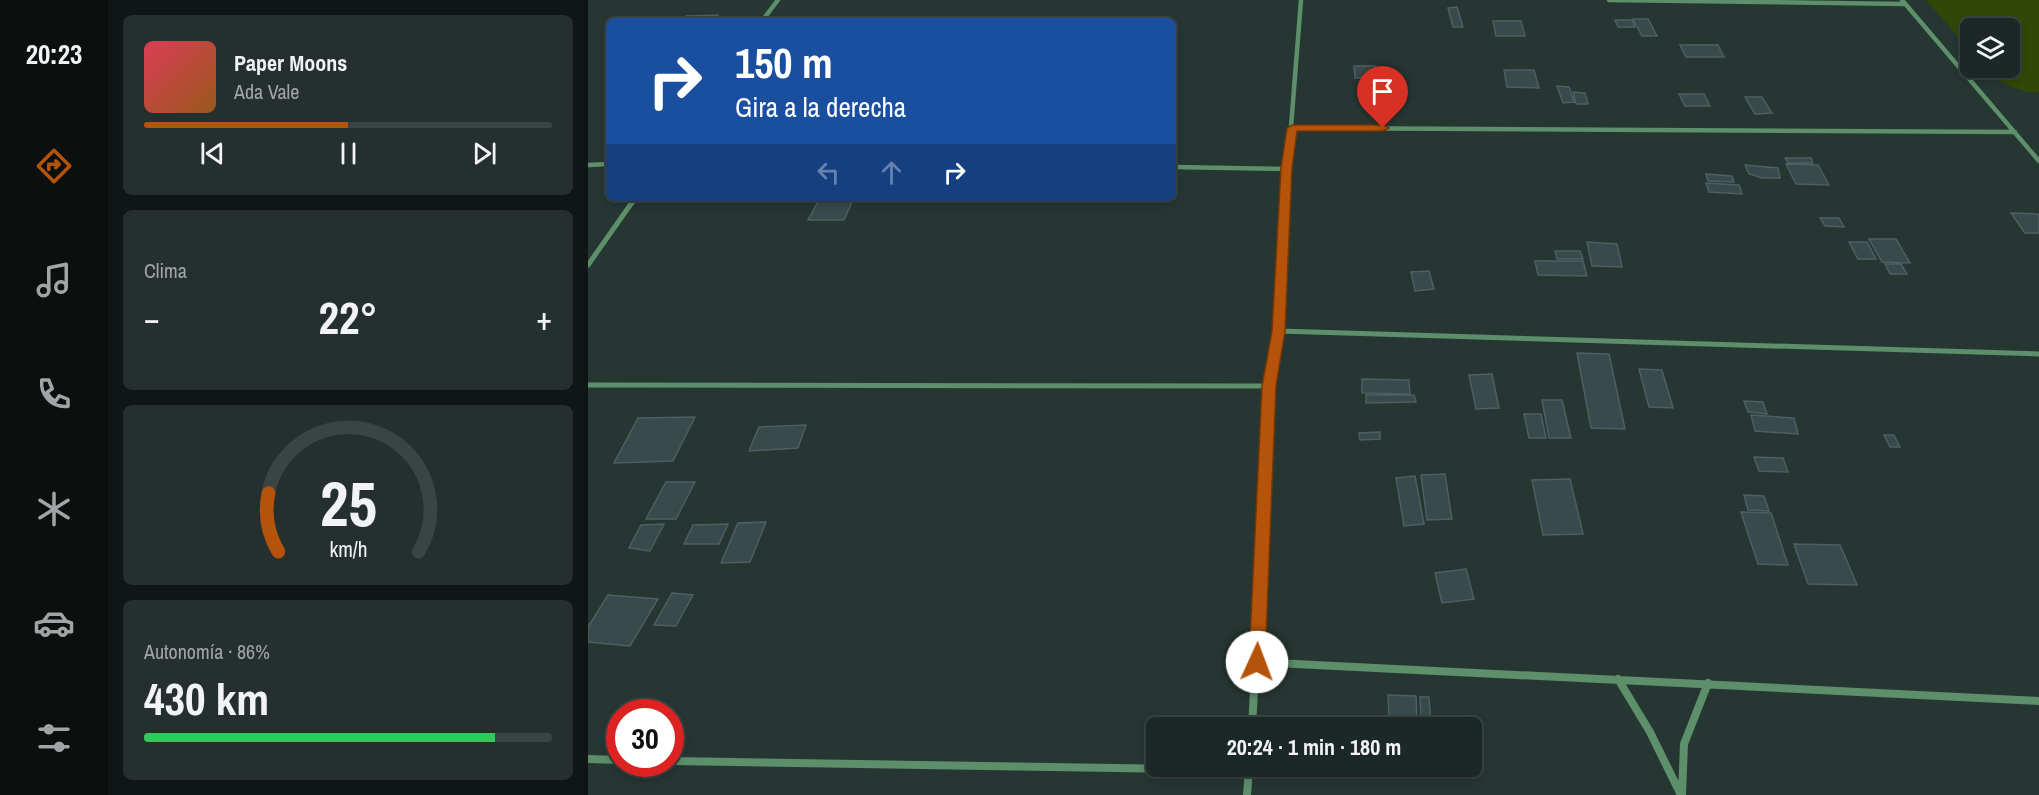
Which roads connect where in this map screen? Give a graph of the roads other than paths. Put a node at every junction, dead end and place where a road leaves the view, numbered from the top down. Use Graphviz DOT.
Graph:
graph roads {
  1 [pos="778,0"];
  2 [pos="1301,0"];
  3 [pos="1609,0"];
  4 [pos="1903,2"];
  5 [pos="764,18"];
  6 [pos="1292,128"];
  7 [pos="2015,132"];
  8 [pos="2039,161"];
  9 [pos="588,165"];
  10 [pos="606,165"];
  11 [pos="1176,167"];
  12 [pos="1287,168"];
  13 [pos="633,201"];
  14 [pos="588,265"];
  15 [pos="1278,331"];
  16 [pos="2039,354"];
  17 [pos="588,385"];
  18 [pos="1269,386"];
  19 [pos="1257,662"];
  20 [pos="1618,679"];
  21 [pos="1708,683"];
  22 [pos="2039,700"];
  23 [pos="1253,717"];
  24 [pos="588,759"];
  25 [pos="606,760"];
  26 [pos="684,760"];
  27 [pos="1146,767"];
  28 [pos="1248,777"];
  29 [pos="1247,795"];
  30 [pos="1682,795"];
  1 -- 5 [label="street"];
  2 -- 6 [label="street"];
  3 -- 4 [label="street"];
  4 -- 7 [label="street"];
  6 -- 7 [label="street"];
  6 -- 12 [label="street"];
  7 -- 8 [label="street"];
  9 -- 10 [label="street"];
  11 -- 12 [label="street"];
  12 -- 15 [label="street"];
  13 -- 14 [label="street"];
  15 -- 16 [label="street"];
  15 -- 18 [label="street"];
  17 -- 18 [label="street"];
  18 -- 19 [label="street"];
  19 -- 20 [label="street"];
  19 -- 23 [label="street"];
  20 -- 21 [label="street"];
  20 -- 30 [label="street"];
  21 -- 22 [label="street"];
  21 -- 30 [label="street"];
  24 -- 25 [label="street"];
  26 -- 27 [label="street"];
  28 -- 29 [label="street"];
}
